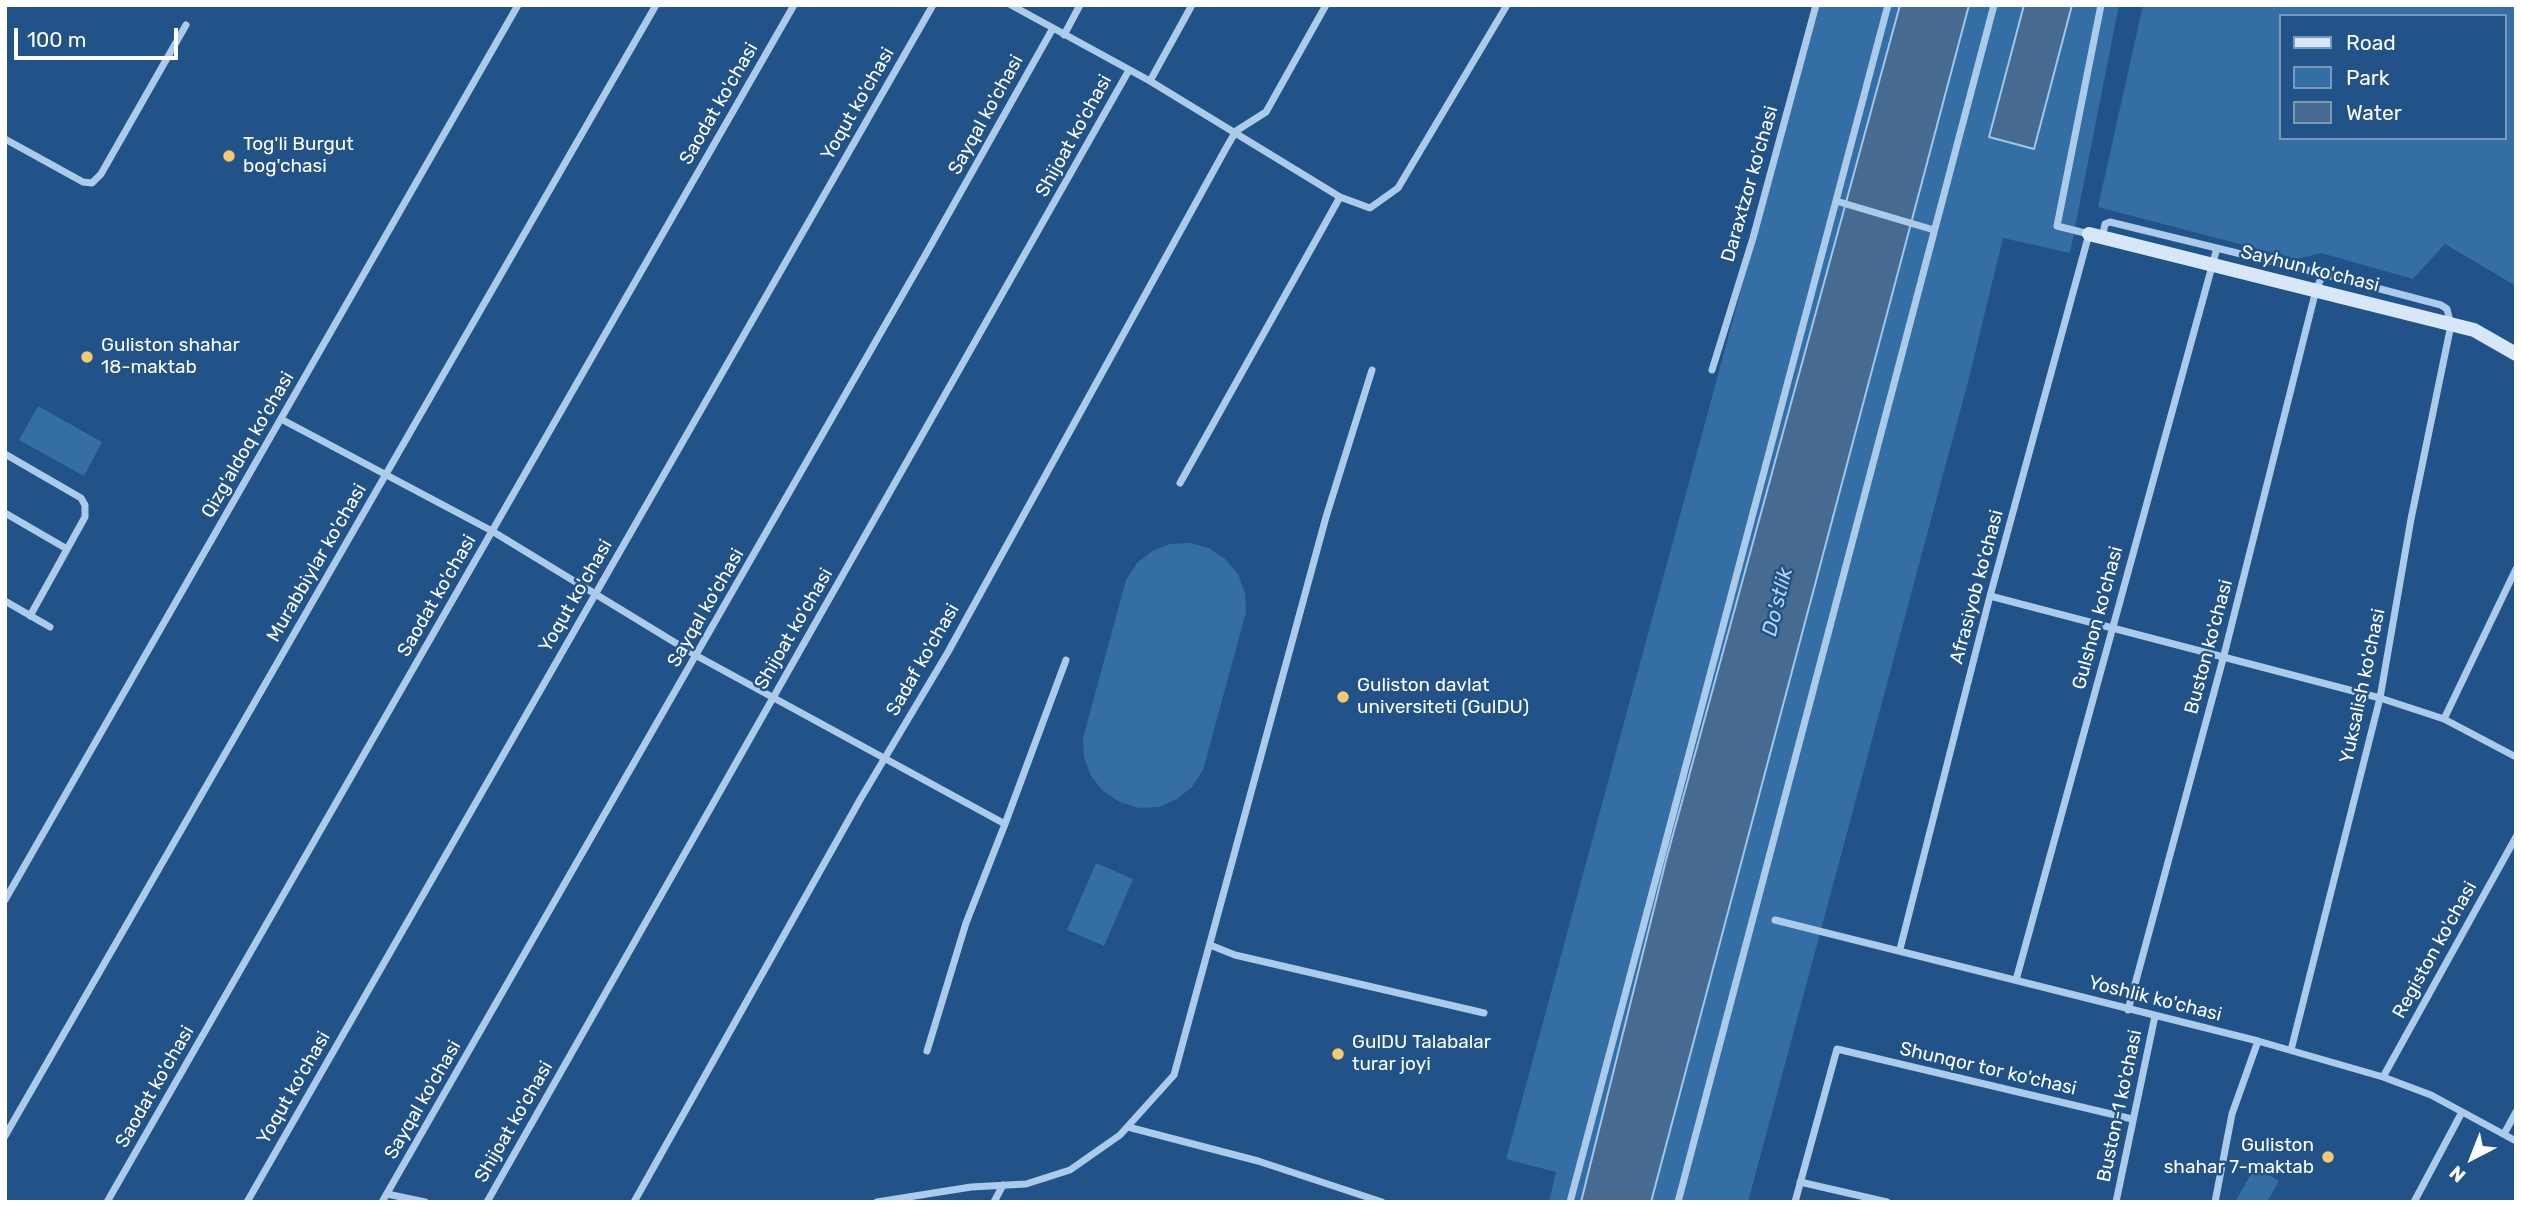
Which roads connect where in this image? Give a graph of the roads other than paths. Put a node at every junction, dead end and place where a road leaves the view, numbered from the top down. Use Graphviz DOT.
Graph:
graph roads {
  1 [pos="518,5"];
  2 [pos="656,5"];
  3 [pos="794,5"];
  4 [pos="933,5"];
  5 [pos="1011,5"];
  6 [pos="1080,5"];
  7 [pos="1192,5"];
  8 [pos="1326,5"];
  9 [pos="1507,5"];
  10 [pos="1816,5"];
  11 [pos="1888,5"];
  12 [pos="1994,5"];
  13 [pos="2101,5"];
  14 [pos="186,25"];
  15 [pos="1053,28"];
  16 [pos="1064,34"];
  17 [pos="1128,72"];
  18 [pos="1150,81"];
  19 [pos="1236,131"];
  20 [pos="5,139"];
  21 [pos="1340,197"];
  22 [pos="1836,201"];
  23 [pos="1934,230"];
  24 [pos="2096,236"];
  25 [pos="2217,248"];
  26 [pos="2212,265"];
  27 [pos="2323,274"];
  28 [pos="2316,290"];
  29 [pos="2451,325"];
  30 [pos="2516,354"];
  31 [pos="1372,370"];
  32 [pos="1712,370"];
  33 [pos="281,419"];
  34 [pos="5,454"];
  35 [pos="386,474"];
  36 [pos="1180,483"];
  37 [pos="5,513"];
  38 [pos="492,531"];
  39 [pos="67,550"];
  40 [pos="2516,569"];
  41 [pos="596,594"];
  42 [pos="1990,596"];
  43 [pos="5,601"];
  44 [pos="30,616"];
  45 [pos="50,627"];
  46 [pos="2111,629"];
  47 [pos="697,656"];
  48 [pos="2223,659"];
  49 [pos="1066,660"];
  50 [pos="773,697"];
  51 [pos="2380,698"];
  52 [pos="2444,719"];
  53 [pos="2516,757"];
  54 [pos="884,759"];
  55 [pos="1005,824"];
  56 [pos="2516,837"];
  57 [pos="5,901"];
  58 [pos="1775,920"];
  59 [pos="1210,945"];
  60 [pos="1900,949"];
  61 [pos="2016,980"];
  62 [pos="2128,1010"];
  63 [pos="1484,1013"];
  64 [pos="2155,1016"];
  65 [pos="2258,1041"];
  66 [pos="2291,1050"];
  67 [pos="927,1051"];
  68 [pos="2383,1077"];
  69 [pos="2462,1112"];
  70 [pos="2516,1112"];
  71 [pos="2132,1119"];
  72 [pos="1128,1127"];
  73 [pos="2504,1134"];
  74 [pos="5,1136"];
  75 [pos="2516,1141"];
  76 [pos="1800,1182"];
  77 [pos="1003,1185"];
  78 [pos="384,1198"];
  79 [pos="107,1202"];
  80 [pos="247,1202"];
  81 [pos="425,1202"];
  82 [pos="488,1202"];
  83 [pos="634,1202"];
  84 [pos="877,1202"];
  85 [pos="994,1202"];
  86 [pos="1382,1202"];
  87 [pos="1570,1202"];
  88 [pos="1678,1202"];
  89 [pos="1795,1202"];
  90 [pos="1886,1202"];
  91 [pos="2116,1202"];
  92 [pos="2215,1202"];
  93 [pos="2414,1202"];
  1 -- 33 [label="street, Qizg'aldoq ko'chasi"];
  2 -- 35 [label="street, Murabbiylar ko'chasi"];
  3 -- 38 [label="street, Saodat ko'chasi"];
  4 -- 41 [label="street, Yoqut ko'chasi"];
  5 -- 15 [label="street"];
  6 -- 16 [label="street"];
  7 -- 18 [label="street"];
  8 -- 19 [label="street"];
  9 -- 21 [label="street"];
  10 -- 32 [label="street, Daraxtzor ko'chasi"];
  11 -- 22 [label="street"];
  12 -- 23 [label="street"];
  13 -- 24 [label="street"];
  14 -- 20 [label="street"];
  15 -- 16 [label="street"];
  15 -- 47 [label="street, Sayqal ko'chasi"];
  16 -- 17 [label="street"];
  17 -- 18 [label="street"];
  17 -- 50 [label="street, Shijoat ko'chasi"];
  18 -- 19 [label="street"];
  19 -- 21 [label="street"];
  19 -- 54 [label="street, Sadaf ko'chasi"];
  21 -- 36 [label="street"];
  22 -- 23 [label="street"];
  22 -- 87 [label="street"];
  23 -- 88 [label="street"];
  24 -- 25 [label="street"];
  24 -- 26 [label="street, Sayhun ko'chasi"];
  24 -- 42 [label="street, Afrasiyob ko'chasi"];
  25 -- 26 [label="street, Gulshon ko'chasi"];
  25 -- 27 [label="street"];
  26 -- 28 [label="street, Sayhun ko'chasi"];
  26 -- 46 [label="street, Gulshon ko'chasi"];
  27 -- 28 [label="street, Buston ko'chasi"];
  27 -- 29 [label="street"];
  28 -- 29 [label="street, Sayhun ko'chasi"];
  28 -- 48 [label="street, Buston ko'chasi"];
  29 -- 30 [label="street, Sayhun ko'chasi"];
  29 -- 51 [label="street, Yuksalish ko'chasi"];
  31 -- 59 [label="street"];
  33 -- 35 [label="street"];
  33 -- 57 [label="street, Qizg'aldoq ko'chasi"];
  34 -- 39 [label="street"];
  35 -- 38 [label="street"];
  35 -- 74 [label="street, Murabbiylar ko'chasi"];
  37 -- 39 [label="street"];
  38 -- 41 [label="street"];
  38 -- 79 [label="street, Saodat ko'chasi"];
  39 -- 44 [label="street"];
  40 -- 52 [label="street"];
  41 -- 47 [label="street"];
  41 -- 80 [label="street, Yoqut ko'chasi"];
  42 -- 46 [label="street"];
  42 -- 60 [label="street, Afrasiyob ko'chasi"];
  43 -- 44 [label="street"];
  44 -- 45 [label="street"];
  46 -- 48 [label="street"];
  46 -- 61 [label="street, Gulshon ko'chasi"];
  47 -- 50 [label="street"];
  47 -- 78 [label="street, Sayqal ko'chasi"];
  48 -- 51 [label="street"];
  48 -- 62 [label="street, Buston ko'chasi"];
  49 -- 55 [label="street"];
  50 -- 54 [label="street"];
  50 -- 82 [label="street, Shijoat ko'chasi"];
  51 -- 52 [label="street"];
  51 -- 66 [label="street, Yuksalish ko'chasi"];
  52 -- 53 [label="street"];
  54 -- 55 [label="street"];
  54 -- 83 [label="street, Sadaf ko'chasi"];
  55 -- 67 [label="street"];
  56 -- 68 [label="street, Registon ko'chasi"];
  58 -- 60 [label="street, Yoshlik ko'chasi"];
  59 -- 63 [label="street"];
  59 -- 72 [label="street"];
  60 -- 61 [label="street, Yoshlik ko'chasi"];
  61 -- 62 [label="street, Yoshlik ko'chasi"];
  62 -- 64 [label="street, Yoshlik ko'chasi"];
  64 -- 65 [label="street, Yoshlik ko'chasi"];
  64 -- 71 [label="street, Buston-1 ko'chasi"];
  65 -- 66 [label="street, Yoshlik ko'chasi"];
  65 -- 92 [label="street"];
  66 -- 68 [label="street, Yoshlik ko'chasi"];
  68 -- 69 [label="street, Yoshlik ko'chasi"];
  69 -- 73 [label="street, Yoshlik ko'chasi"];
  69 -- 93 [label="street"];
  70 -- 73 [label="street"];
  71 -- 76 [label="street, Shunqor tor ko'chasi"];
  71 -- 91 [label="street, Buston-1 ko'chasi"];
  72 -- 77 [label="street"];
  72 -- 86 [label="street"];
  73 -- 75 [label="street, Yoshlik ko'chasi"];
  76 -- 89 [label="street"];
  76 -- 90 [label="street"];
  77 -- 84 [label="street"];
  77 -- 85 [label="street"];
  78 -- 81 [label="street"];
}
